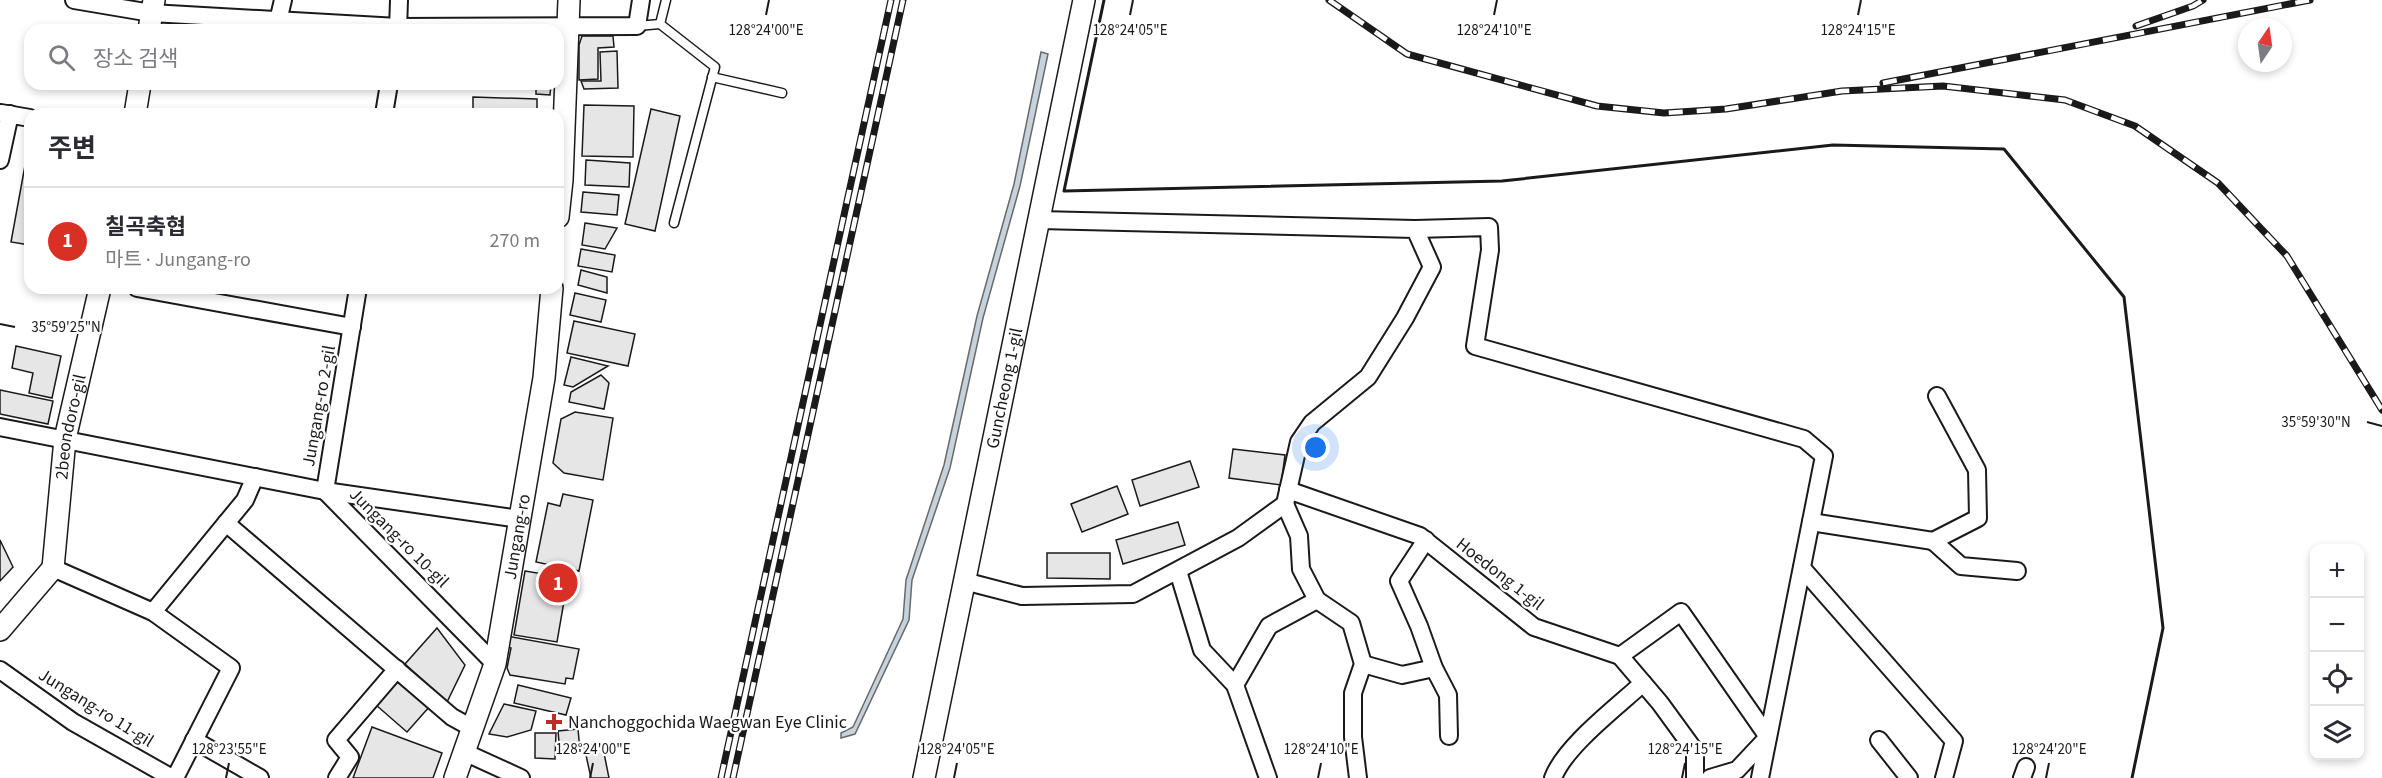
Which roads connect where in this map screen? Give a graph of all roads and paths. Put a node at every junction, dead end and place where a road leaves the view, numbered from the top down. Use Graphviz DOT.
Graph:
graph roads {
  1 [pos="74,0"];
  2 [pos="283,0"];
  3 [pos="399,0"];
  4 [pos="569,0"];
  5 [pos="641,0"];
  6 [pos="666,0"];
  7 [pos="1084,0"];
  8 [pos="151,14"];
  9 [pos="278,21"];
  10 [pos="323,24"];
  11 [pos="398,24"];
  12 [pos="660,24"];
  13 [pos="564,26"];
  14 [pos="568,26"];
  15 [pos="637,26"];
  16 [pos="712,77"];
  17 [pos="139,90"];
  18 [pos="388,90"];
  19 [pos="782,93"];
  20 [pos="136,108"];
  21 [pos="385,108"];
  22 [pos="5,113"];
  23 [pos="24,117"];
  24 [pos="564,129"];
  25 [pos="0,160"];
  26 [pos="1039,220"];
  27 [pos="674,224"];
  28 [pos="1415,229"];
  29 [pos="99,294"];
  30 [pos="170,294"];
  31 [pos="357,294"];
  32 [pos="551,294"];
  33 [pos="352,327"];
  34 [pos="1937,396"];
  35 [pos="0,428"];
  36 [pos="65,439"];
  37 [pos="255,477"];
  38 [pos="325,492"];
  39 [pos="1287,497"];
  40 [pos="520,519"];
  41 [pos="1811,522"];
  42 [pos="226,523"];
  43 [pos="1426,540"];
  44 [pos="1933,541"];
  45 [pos="52,568"];
  46 [pos="1802,568"];
  47 [pos="1178,571"];
  48 [pos="2017,571"];
  49 [pos="964,581"];
  50 [pos="1317,600"];
  51 [pos="153,612"];
  52 [pos="0,630"];
  53 [pos="1620,656"];
  54 [pos="495,664"];
  55 [pos="1364,664"];
  56 [pos="1434,668"];
  57 [pos="397,669"];
  58 [pos="0,670"];
  59 [pos="1643,683"];
  60 [pos="1235,686"];
  61 [pos="472,728"];
  62 [pos="1449,736"];
  63 [pos="1768,737"];
  64 [pos="194,740"];
  65 [pos="1879,740"];
  66 [pos="464,752"];
  67 [pos="174,778"];
  68 [pos="260,778"];
  69 [pos="337,778"];
  70 [pos="455,778"];
  71 [pos="521,778"];
  72 [pos="924,778"];
  73 [pos="1268,778"];
  74 [pos="1358,778"];
  75 [pos="1553,778"];
  76 [pos="1695,778"];
  77 [pos="1710,778"];
  78 [pos="1760,778"];
  79 [pos="1909,778"];
  80 [pos="1944,778"];
  1 -- 8 [label="street"];
  2 -- 9 [label="street"];
  3 -- 11 [label="street"];
  4 -- 14 [label="street"];
  5 -- 15 [label="street"];
  6 -- 12 [label="lane"];
  7 -- 26 [label="street, Guncheong 1-gil"];
  8 -- 9 [label="street"];
  9 -- 10 [label="street"];
  12 -- 15 [label="lane"];
  12 -- 16 [label="lane"];
  13 -- 14 [label="street"];
  14 -- 15 [label="street"];
  14 -- 24 [label="street"];
  16 -- 19 [label="lane"];
  16 -- 27 [label="lane"];
  17 -- 20 [label="street"];
  18 -- 21 [label="street"];
  22 -- 23 [label="street"];
  22 -- 25 [label="street"];
  26 -- 28 [label="street"];
  26 -- 49 [label="street, Guncheong 1-gil"];
  28 -- 39 [label="street"];
  28 -- 41 [label="street"];
  29 -- 36 [label="street, 2beondoro-gil"];
  30 -- 33 [label="street, Jungang-ro 2-gil"];
  31 -- 33 [label="street, Jungang-ro 2-gil"];
  32 -- 40 [label="street, Jungang-ro"];
  33 -- 38 [label="street, Jungang-ro 2-gil"];
  34 -- 44 [label="street"];
  35 -- 36 [label="street, Jungang-ro 10-gil"];
  36 -- 37 [label="street, Jungang-ro 10-gil"];
  36 -- 45 [label="street, 2beondoro-gil"];
  37 -- 38 [label="street, Jungang-ro 10-gil"];
  37 -- 42 [label="street"];
  38 -- 40 [label="street"];
  38 -- 54 [label="street, Jungang-ro 10-gil"];
  39 -- 43 [label="street, Hoedong 1-gil"];
  39 -- 47 [label="street"];
  39 -- 50 [label="street"];
  40 -- 54 [label="street, Jungang-ro"];
  41 -- 44 [label="street"];
  41 -- 46 [label="street"];
  42 -- 51 [label="street"];
  42 -- 57 [label="street"];
  43 -- 53 [label="street, Hoedong 1-gil"];
  43 -- 56 [label="street"];
  44 -- 48 [label="street"];
  45 -- 51 [label="street"];
  45 -- 52 [label="street"];
  46 -- 63 [label="street"];
  46 -- 80 [label="street"];
  47 -- 49 [label="street"];
  47 -- 60 [label="street"];
  49 -- 72 [label="street, Guncheong 1-gil"];
  50 -- 55 [label="street"];
  50 -- 60 [label="street"];
  51 -- 64 [label="street, Jungang-ro 11-gil"];
  53 -- 59 [label="street"];
  53 -- 63 [label="street"];
  54 -- 61 [label="street, Jungang-ro"];
  55 -- 56 [label="street"];
  55 -- 74 [label="street"];
  56 -- 62 [label="street"];
  57 -- 61 [label="street"];
  57 -- 69 [label="street"];
  58 -- 67 [label="street, Jungang-ro 11-gil"];
  59 -- 75 [label="street"];
  59 -- 76 [label="street"];
  60 -- 73 [label="street"];
  61 -- 66 [label="street, Jungang-ro"];
  63 -- 77 [label="street"];
  63 -- 78 [label="street"];
  64 -- 67 [label="street, Jungang-ro 11-gil"];
  64 -- 68 [label="street"];
  65 -- 79 [label="street"];
  66 -- 70 [label="street, Jungang-ro"];
  66 -- 71 [label="street"];
}
